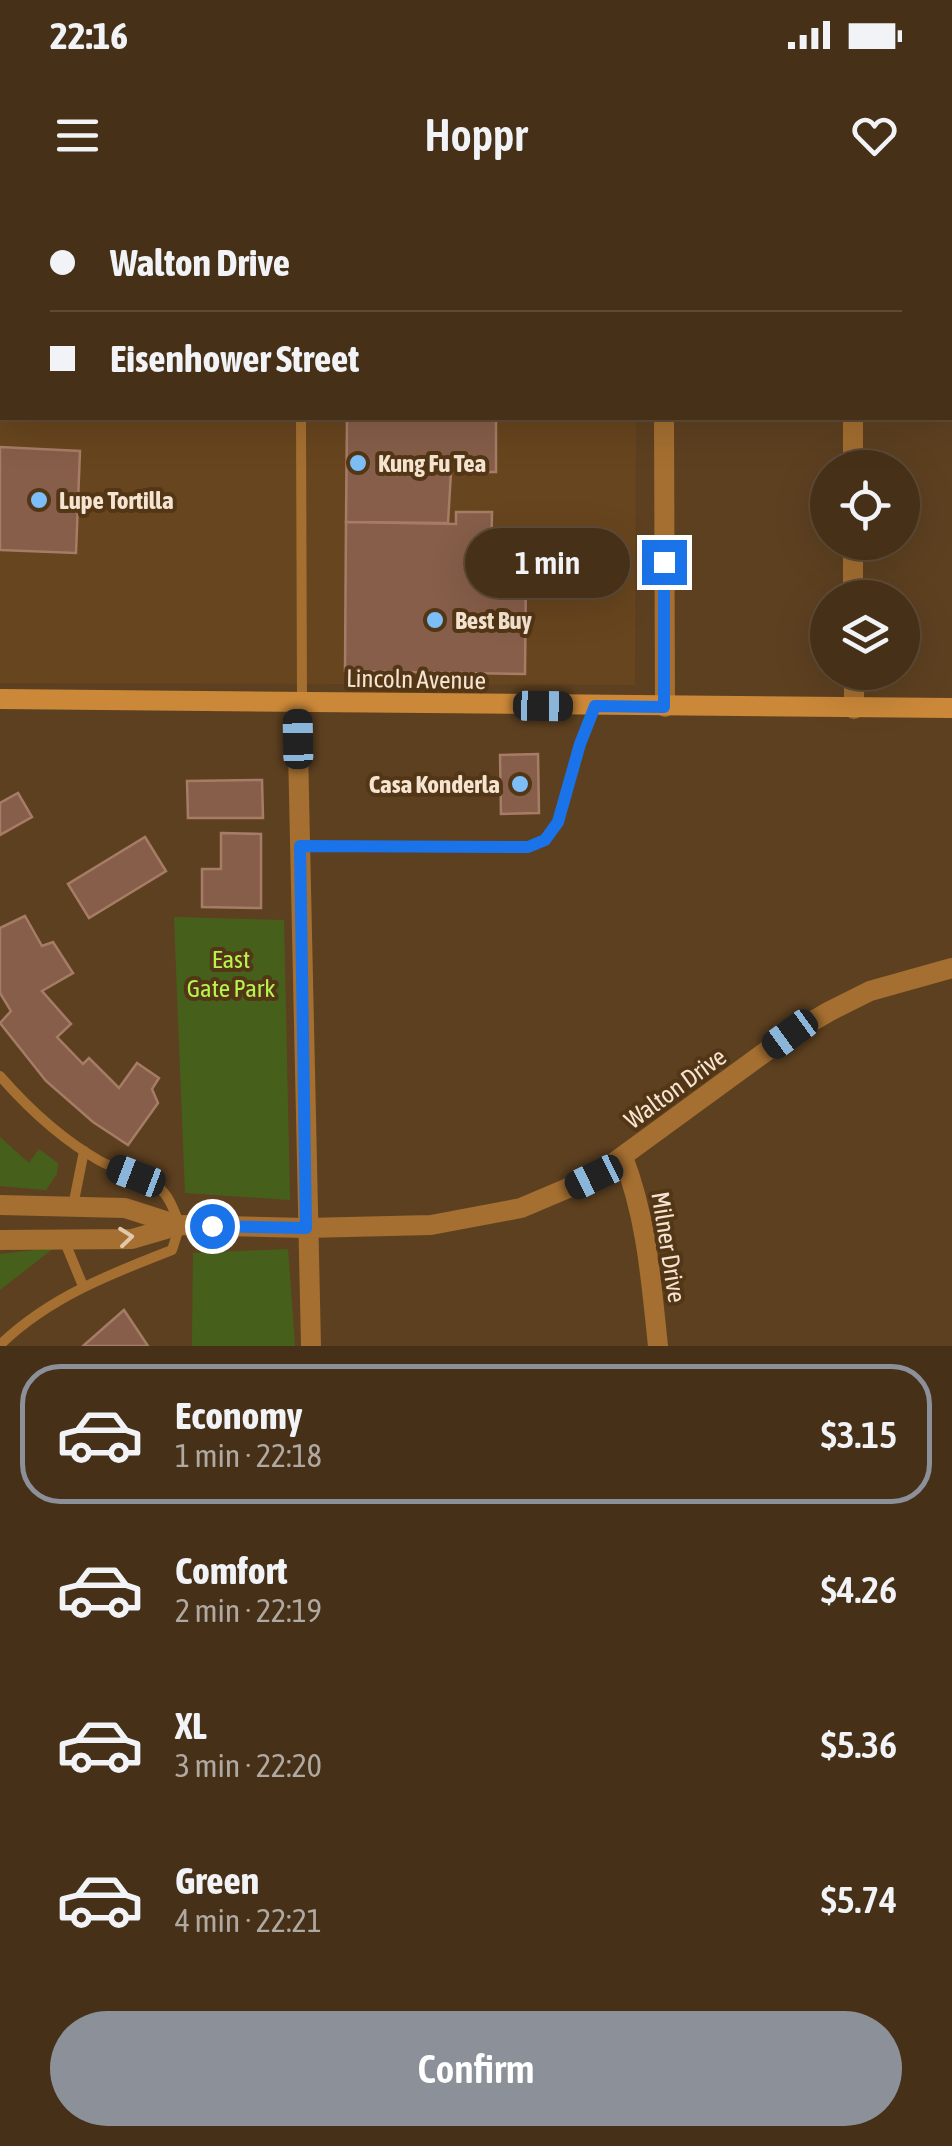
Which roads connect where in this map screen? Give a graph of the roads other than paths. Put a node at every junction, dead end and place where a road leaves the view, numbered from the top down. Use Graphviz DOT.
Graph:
graph roads {
  1 [pos="301,420"];
  2 [pos="664,420"];
  3 [pos="853,420"];
  4 [pos="853,450"];
  5 [pos="854,690"];
  6 [pos="0,699"];
  7 [pos="299,703"];
  8 [pos="595,706"];
  9 [pos="664,707"];
  10 [pos="952,708"];
  11 [pos="854,709"];
  12 [pos="300,846"];
  13 [pos="952,968"];
  14 [pos="0,1076"];
  15 [pos="84,1151"];
  16 [pos="623,1158"];
  17 [pos="0,1205"];
  18 [pos="72,1206"];
  19 [pos="180,1226"];
  20 [pos="306,1228"];
  21 [pos="0,1240"];
  22 [pos="64,1240"];
  23 [pos="83,1286"];
  24 [pos="0,1345"];
  25 [pos="311,1346"];
  26 [pos="658,1346"];
  1 -- 7 [label="lane"];
  2 -- 9 [label="street"];
  3 -- 4 [label="street"];
  5 -- 11 [label="street"];
  6 -- 7 [label="street, Lincoln Avenue"];
  7 -- 8 [label="street, Lincoln Avenue"];
  7 -- 12 [label="street"];
  8 -- 9 [label="street, Lincoln Avenue"];
  8 -- 12 [label="lane"];
  9 -- 11 [label="street, Lincoln Avenue"];
  10 -- 11 [label="street, Lincoln Avenue"];
  12 -- 20 [label="street"];
  13 -- 16 [label="street, Walton Drive"];
  14 -- 15 [label="lane"];
  15 -- 18 [label="lane"];
  15 -- 19 [label="lane"];
  16 -- 20 [label="street, Walton Drive"];
  16 -- 26 [label="street, Milner Drive"];
  17 -- 18 [label="street, Walton Drive"];
  18 -- 19 [label="street, Walton Drive"];
  19 -- 20 [label="street, Walton Drive"];
  22 -- 19 [label="street, Walton Drive, one-way"];
  19 -- 23 [label="lane"];
  20 -- 25 [label="street"];
  21 -- 22 [label="street, Walton Drive"];
  22 -- 23 [label="lane"];
  23 -- 24 [label="lane"];
}
